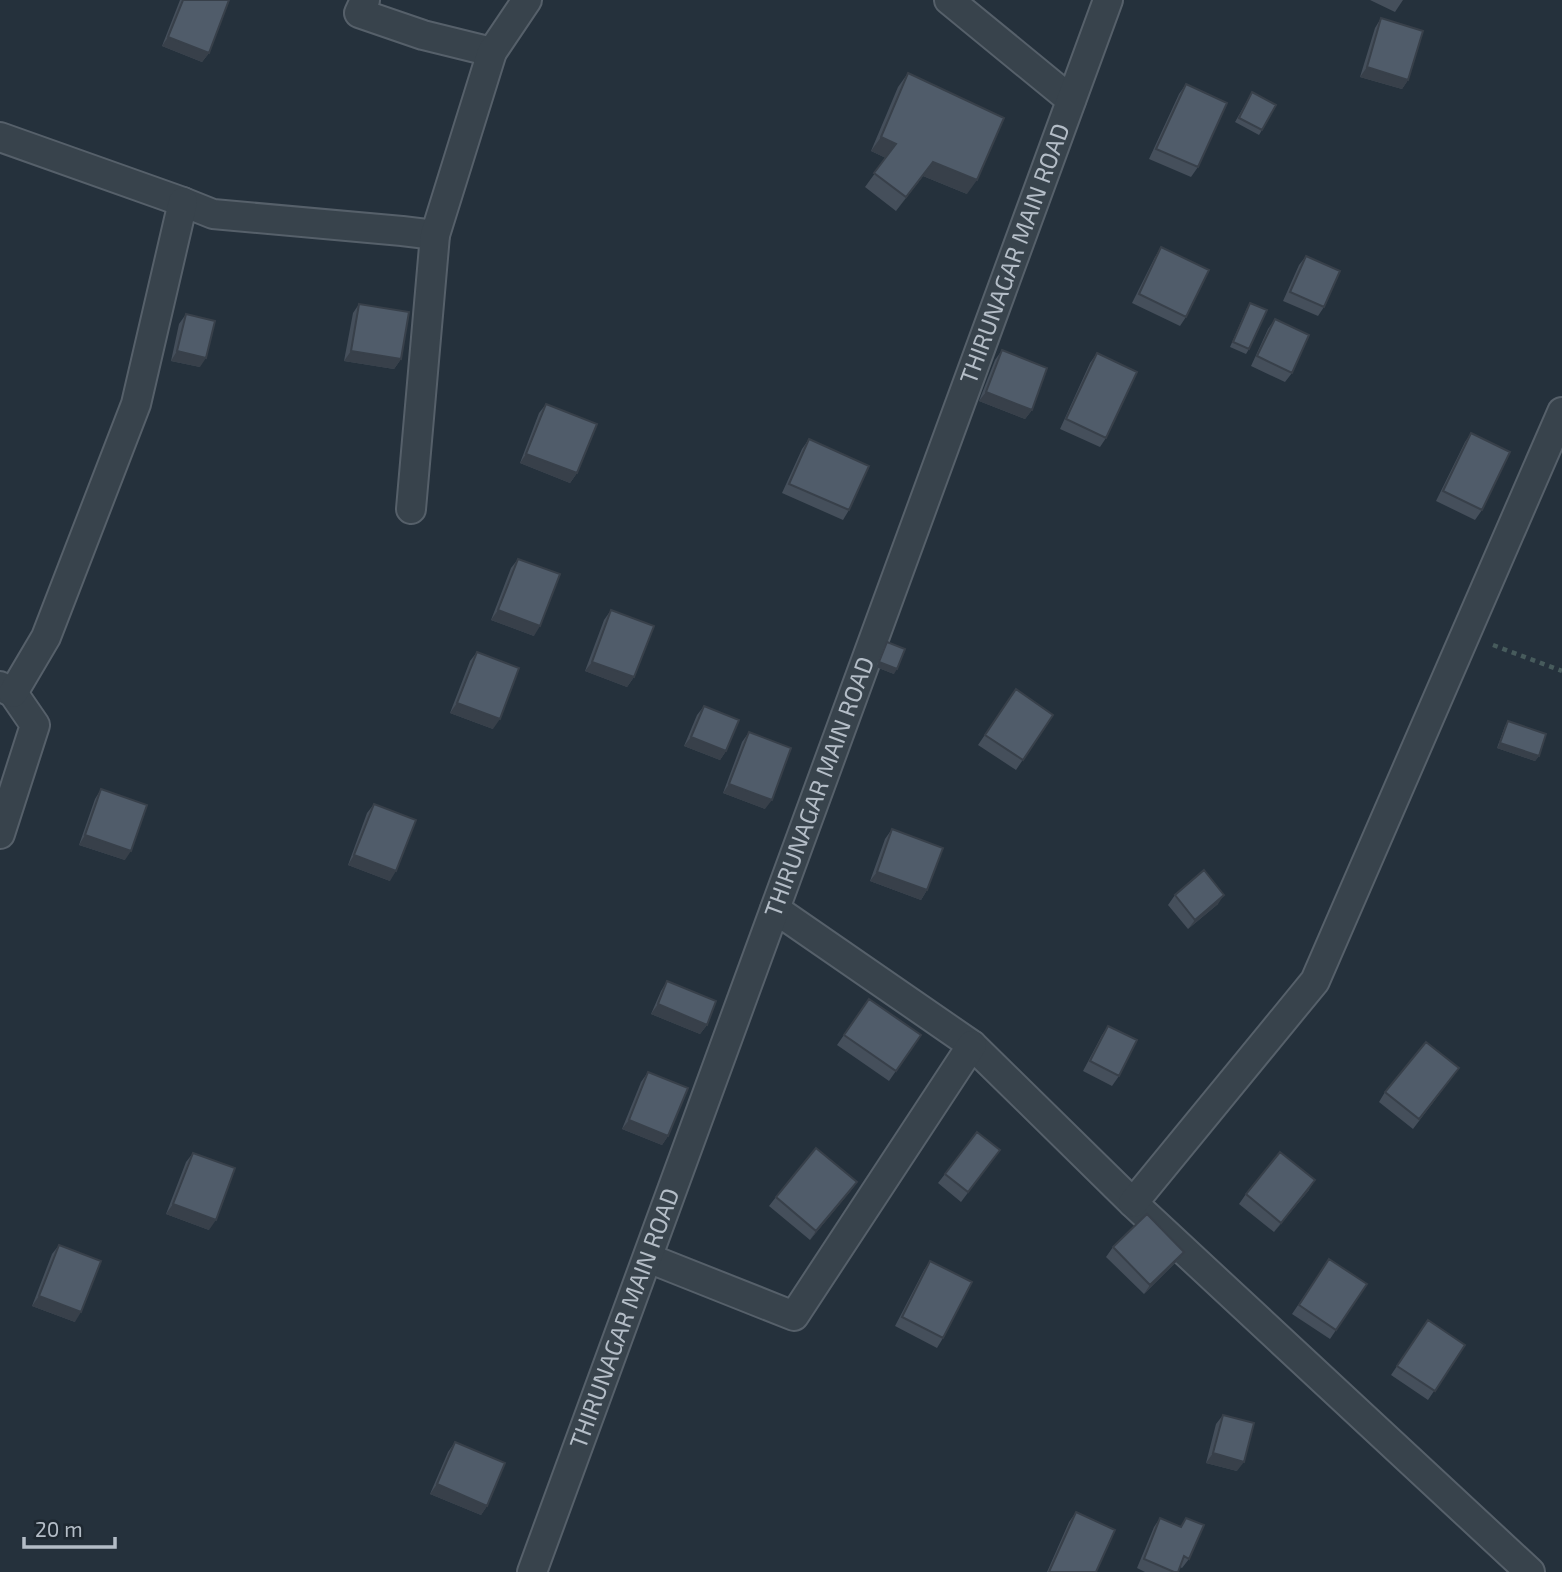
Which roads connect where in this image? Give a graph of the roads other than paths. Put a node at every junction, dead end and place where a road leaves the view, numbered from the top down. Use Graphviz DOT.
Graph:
graph roads {
  1 [pos="365,0"];
  2 [pos="527,0"];
  3 [pos="949,0"];
  4 [pos="1108,0"];
  5 [pos="492,52"];
  6 [pos="1071,100"];
  7 [pos="0,137"];
  8 [pos="183,202"];
  9 [pos="435,235"];
  10 [pos="1562,412"];
  11 [pos="411,509"];
  12 [pos="6,689"];
  13 [pos="0,834"];
  14 [pos="775,909"];
  15 [pos="972,1045"];
  16 [pos="1133,1203"];
  17 [pos="648,1258"];
  18 [pos="532,1572"];
  19 [pos="1530,1572"];
  1 -- 5 [label="street"];
  2 -- 5 [label="street"];
  3 -- 6 [label="street"];
  4 -- 6 [label="street, THIRUNAGAR MAIN ROAD"];
  5 -- 9 [label="street"];
  6 -- 14 [label="street, THIRUNAGAR MAIN ROAD"];
  7 -- 8 [label="street"];
  8 -- 9 [label="street"];
  8 -- 12 [label="street"];
  9 -- 11 [label="street"];
  10 -- 16 [label="street"];
  12 -- 13 [label="street"];
  14 -- 15 [label="street"];
  14 -- 17 [label="street, THIRUNAGAR MAIN ROAD"];
  15 -- 16 [label="street"];
  15 -- 17 [label="street"];
  16 -- 19 [label="street"];
  17 -- 18 [label="street, THIRUNAGAR MAIN ROAD"];
}
